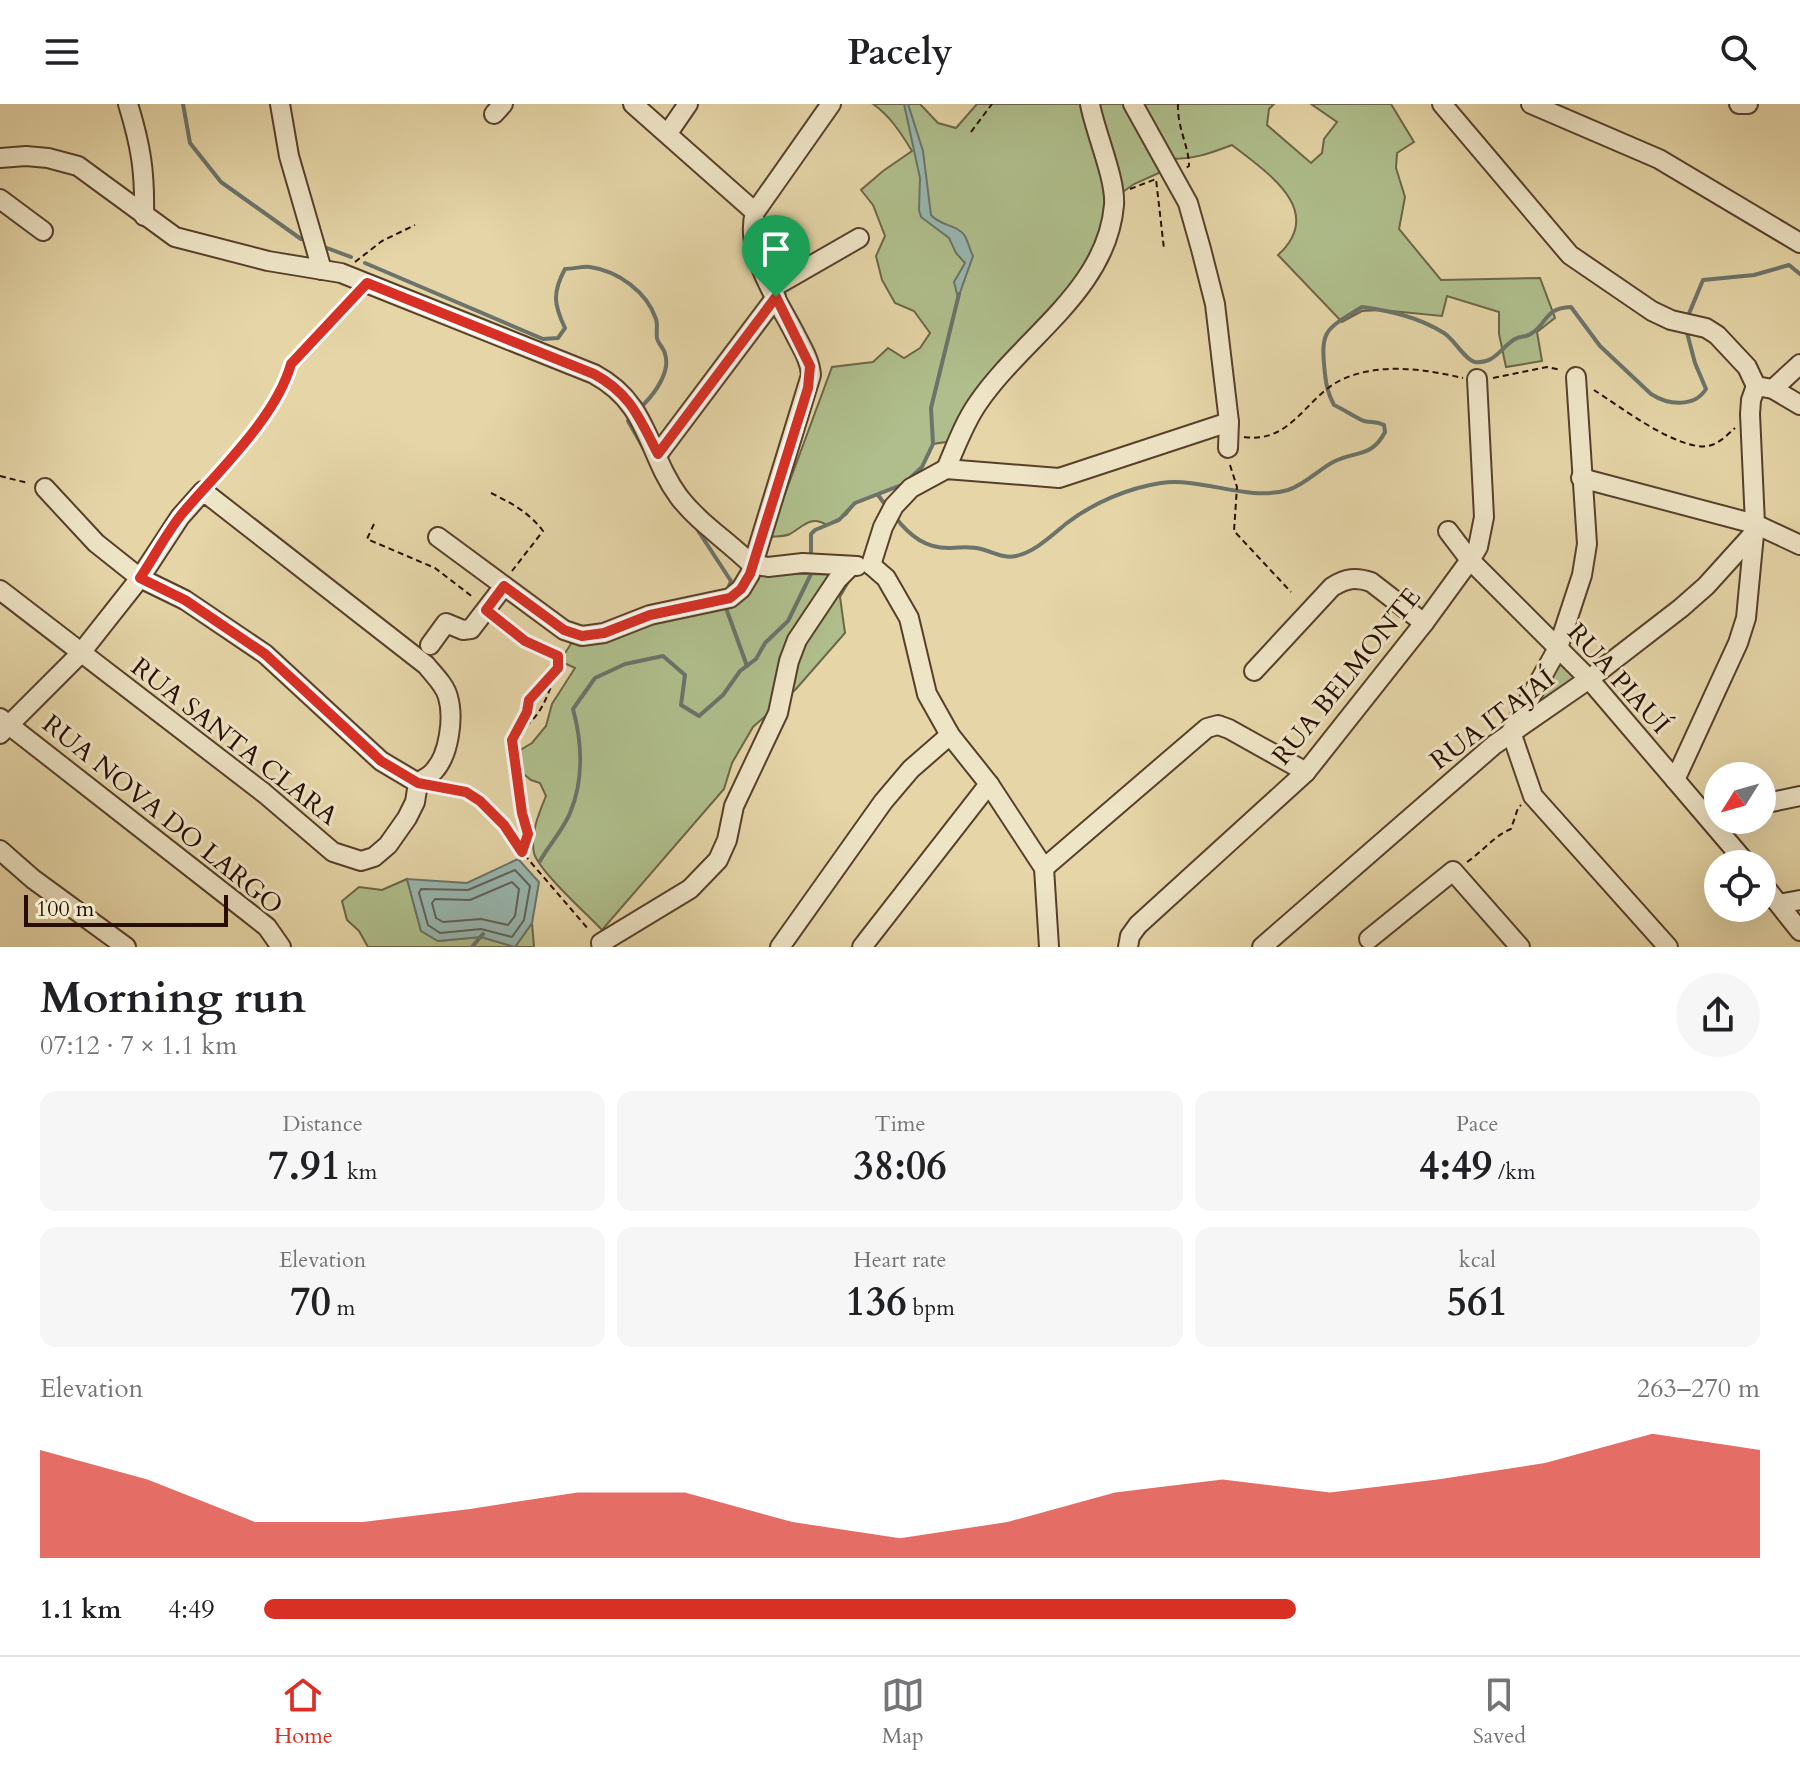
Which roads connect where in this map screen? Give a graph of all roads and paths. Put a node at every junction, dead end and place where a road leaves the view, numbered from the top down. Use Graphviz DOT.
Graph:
graph roads {
  1 [pos="128,104"];
  2 [pos="280,104"];
  3 [pos="633,104"];
  4 [pos="688,104"];
  5 [pos="831,104"];
  6 [pos="992,104"];
  7 [pos="1090,104"];
  8 [pos="1133,104"];
  9 [pos="1178,104"];
  10 [pos="1442,104"];
  11 [pos="1531,104"];
  12 [pos="1739,104"];
  13 [pos="1748,104"];
  14 [pos="971,132"];
  15 [pos="668,133"];
  16 [pos="0,158"];
  17 [pos="1171,172"];
  18 [pos="0,199"];
  19 [pos="1114,203"];
  20 [pos="755,212"];
  21 [pos="144,216"];
  22 [pos="415,225"];
  23 [pos="43,231"];
  24 [pos="859,238"];
  25 [pos="1800,243"];
  26 [pos="1164,249"];
  27 [pos="322,270"];
  28 [pos="341,273"];
  29 [pos="367,283"];
  30 [pos="774,292"];
  31 [pos="1800,364"];
  32 [pos="1576,377"];
  33 [pos="1477,379"];
  34 [pos="1765,387"];
  35 [pos="1800,405"];
  36 [pos="1750,414"];
  37 [pos="1228,434"];
  38 [pos="658,454"];
  39 [pos="946,469"];
  40 [pos="0,476"];
  41 [pos="1581,478"];
  42 [pos="45,488"];
  43 [pos="203,491"];
  44 [pos="491,493"];
  45 [pos="374,524"];
  46 [pos="1754,528"];
  47 [pos="1448,531"];
  48 [pos="438,537"];
  49 [pos="1800,545"];
  50 [pos="1470,560"];
  51 [pos="751,564"];
  52 [pos="871,565"];
  53 [pos="851,566"];
  54 [pos="140,578"];
  55 [pos="504,586"];
  56 [pos="0,590"];
  57 [pos="1291,592"];
  58 [pos="486,610"];
  59 [pos="1424,623"];
  60 [pos="430,645"];
  61 [pos="1558,648"];
  62 [pos="80,654"];
  63 [pos="558,668"];
  64 [pos="1254,671"];
  65 [pos="1589,679"];
  66 [pos="3,726"];
  67 [pos="1511,732"];
  68 [pos="514,735"];
  69 [pos="950,735"];
  70 [pos="1306,772"];
  71 [pos="1675,780"];
  72 [pos="418,783"];
  73 [pos="989,784"];
  74 [pos="1533,796"];
  75 [pos="1800,796"];
  76 [pos="1776,801"];
  77 [pos="1704,806"];
  78 [pos="0,850"];
  79 [pos="522,852"];
  80 [pos="1044,868"];
  81 [pos="1453,871"];
  82 [pos="1776,900"];
  83 [pos="1800,900"];
  84 [pos="1779,904"];
  85 [pos="1800,931"];
  86 [pos="1368,944"];
  87 [pos="601,945"];
  88 [pos="126,947"];
  89 [pos="281,947"];
  90 [pos="780,947"];
  91 [pos="862,947"];
  92 [pos="1049,947"];
  93 [pos="1128,947"];
  94 [pos="1262,947"];
  95 [pos="1520,947"];
  96 [pos="1668,947"];
  1 -- 21 [label="street"];
  2 -- 27 [label="street"];
  3 -- 15 [label="street"];
  4 -- 15 [label="street"];
  5 -- 20 [label="street"];
  6 -- 14 [label="path"];
  7 -- 19 [label="street"];
  8 -- 17 [label="street"];
  9 -- 17 [label="path"];
  10 -- 34 [label="street"];
  11 -- 25 [label="street"];
  12 -- 13 [label="street"];
  15 -- 20 [label="street"];
  16 -- 21 [label="street"];
  17 -- 37 [label="street"];
  18 -- 23 [label="street"];
  19 -- 26 [label="path"];
  19 -- 39 [label="street"];
  20 -- 30 [label="street"];
  21 -- 27 [label="street"];
  22 -- 28 [label="path"];
  24 -- 30 [label="street"];
  27 -- 28 [label="street"];
  28 -- 29 [label="street"];
  29 -- 38 [label="street"];
  29 -- 43 [label="path"];
  30 -- 38 [label="street"];
  30 -- 51 [label="street"];
  31 -- 34 [label="street"];
  32 -- 33 [label="path"];
  32 -- 36 [label="path"];
  32 -- 41 [label="street"];
  33 -- 37 [label="path"];
  33 -- 50 [label="street, RUA BELMONTE"];
  34 -- 35 [label="street"];
  34 -- 36 [label="street"];
  36 -- 46 [label="street"];
  37 -- 39 [label="street"];
  37 -- 57 [label="path"];
  38 -- 51 [label="street"];
  39 -- 52 [label="street"];
  40 -- 42 [label="path"];
  41 -- 46 [label="street"];
  41 -- 61 [label="street"];
  42 -- 54 [label="street"];
  43 -- 54 [label="street"];
  43 -- 72 [label="street, RUA SANTA CLARA"];
  44 -- 55 [label="path"];
  45 -- 58 [label="path"];
  46 -- 49 [label="street"];
  46 -- 65 [label="street, RUA ITAJAÍ"];
  46 -- 71 [label="street"];
  47 -- 50 [label="street, RUA PIAUÍ"];
  48 -- 55 [label="street"];
  50 -- 59 [label="street, RUA BELMONTE"];
  50 -- 61 [label="street, RUA PIAUÍ"];
  51 -- 53 [label="street"];
  51 -- 55 [label="street"];
  52 -- 53 [label="street"];
  52 -- 69 [label="street"];
  53 -- 87 [label="street"];
  54 -- 62 [label="street"];
  54 -- 72 [label="street"];
  55 -- 58 [label="street"];
  56 -- 62 [label="street, RUA SANTA CLARA"];
  58 -- 60 [label="street"];
  58 -- 63 [label="path"];
  59 -- 64 [label="street"];
  59 -- 70 [label="street, RUA BELMONTE"];
  61 -- 65 [label="street, RUA PIAUÍ"];
  61 -- 67 [label="street"];
  62 -- 66 [label="street"];
  62 -- 72 [label="street, RUA SANTA CLARA"];
  63 -- 68 [label="path"];
  63 -- 68 [label="path"];
  65 -- 67 [label="street, RUA ITAJAÍ"];
  65 -- 71 [label="street, RUA PIAUÍ"];
  66 -- 89 [label="street, RUA NOVA DO LARGO"];
  67 -- 74 [label="street"];
  67 -- 94 [label="street, RUA ITAJAÍ"];
  68 -- 79 [label="path"];
  69 -- 73 [label="street"];
  69 -- 90 [label="street"];
  70 -- 80 [label="street"];
  70 -- 93 [label="street, RUA BELMONTE"];
  71 -- 77 [label="street, RUA PIAUÍ"];
  72 -- 79 [label="path"];
  73 -- 80 [label="street"];
  73 -- 91 [label="street"];
  74 -- 81 [label="path"];
  74 -- 96 [label="street"];
  75 -- 76 [label="street"];
  78 -- 88 [label="street"];
  79 -- 87 [label="path"];
  80 -- 92 [label="street"];
  81 -- 86 [label="street"];
  81 -- 95 [label="street"];
  82 -- 84 [label="street"];
  83 -- 84 [label="street"];
  84 -- 85 [label="street"];
}
